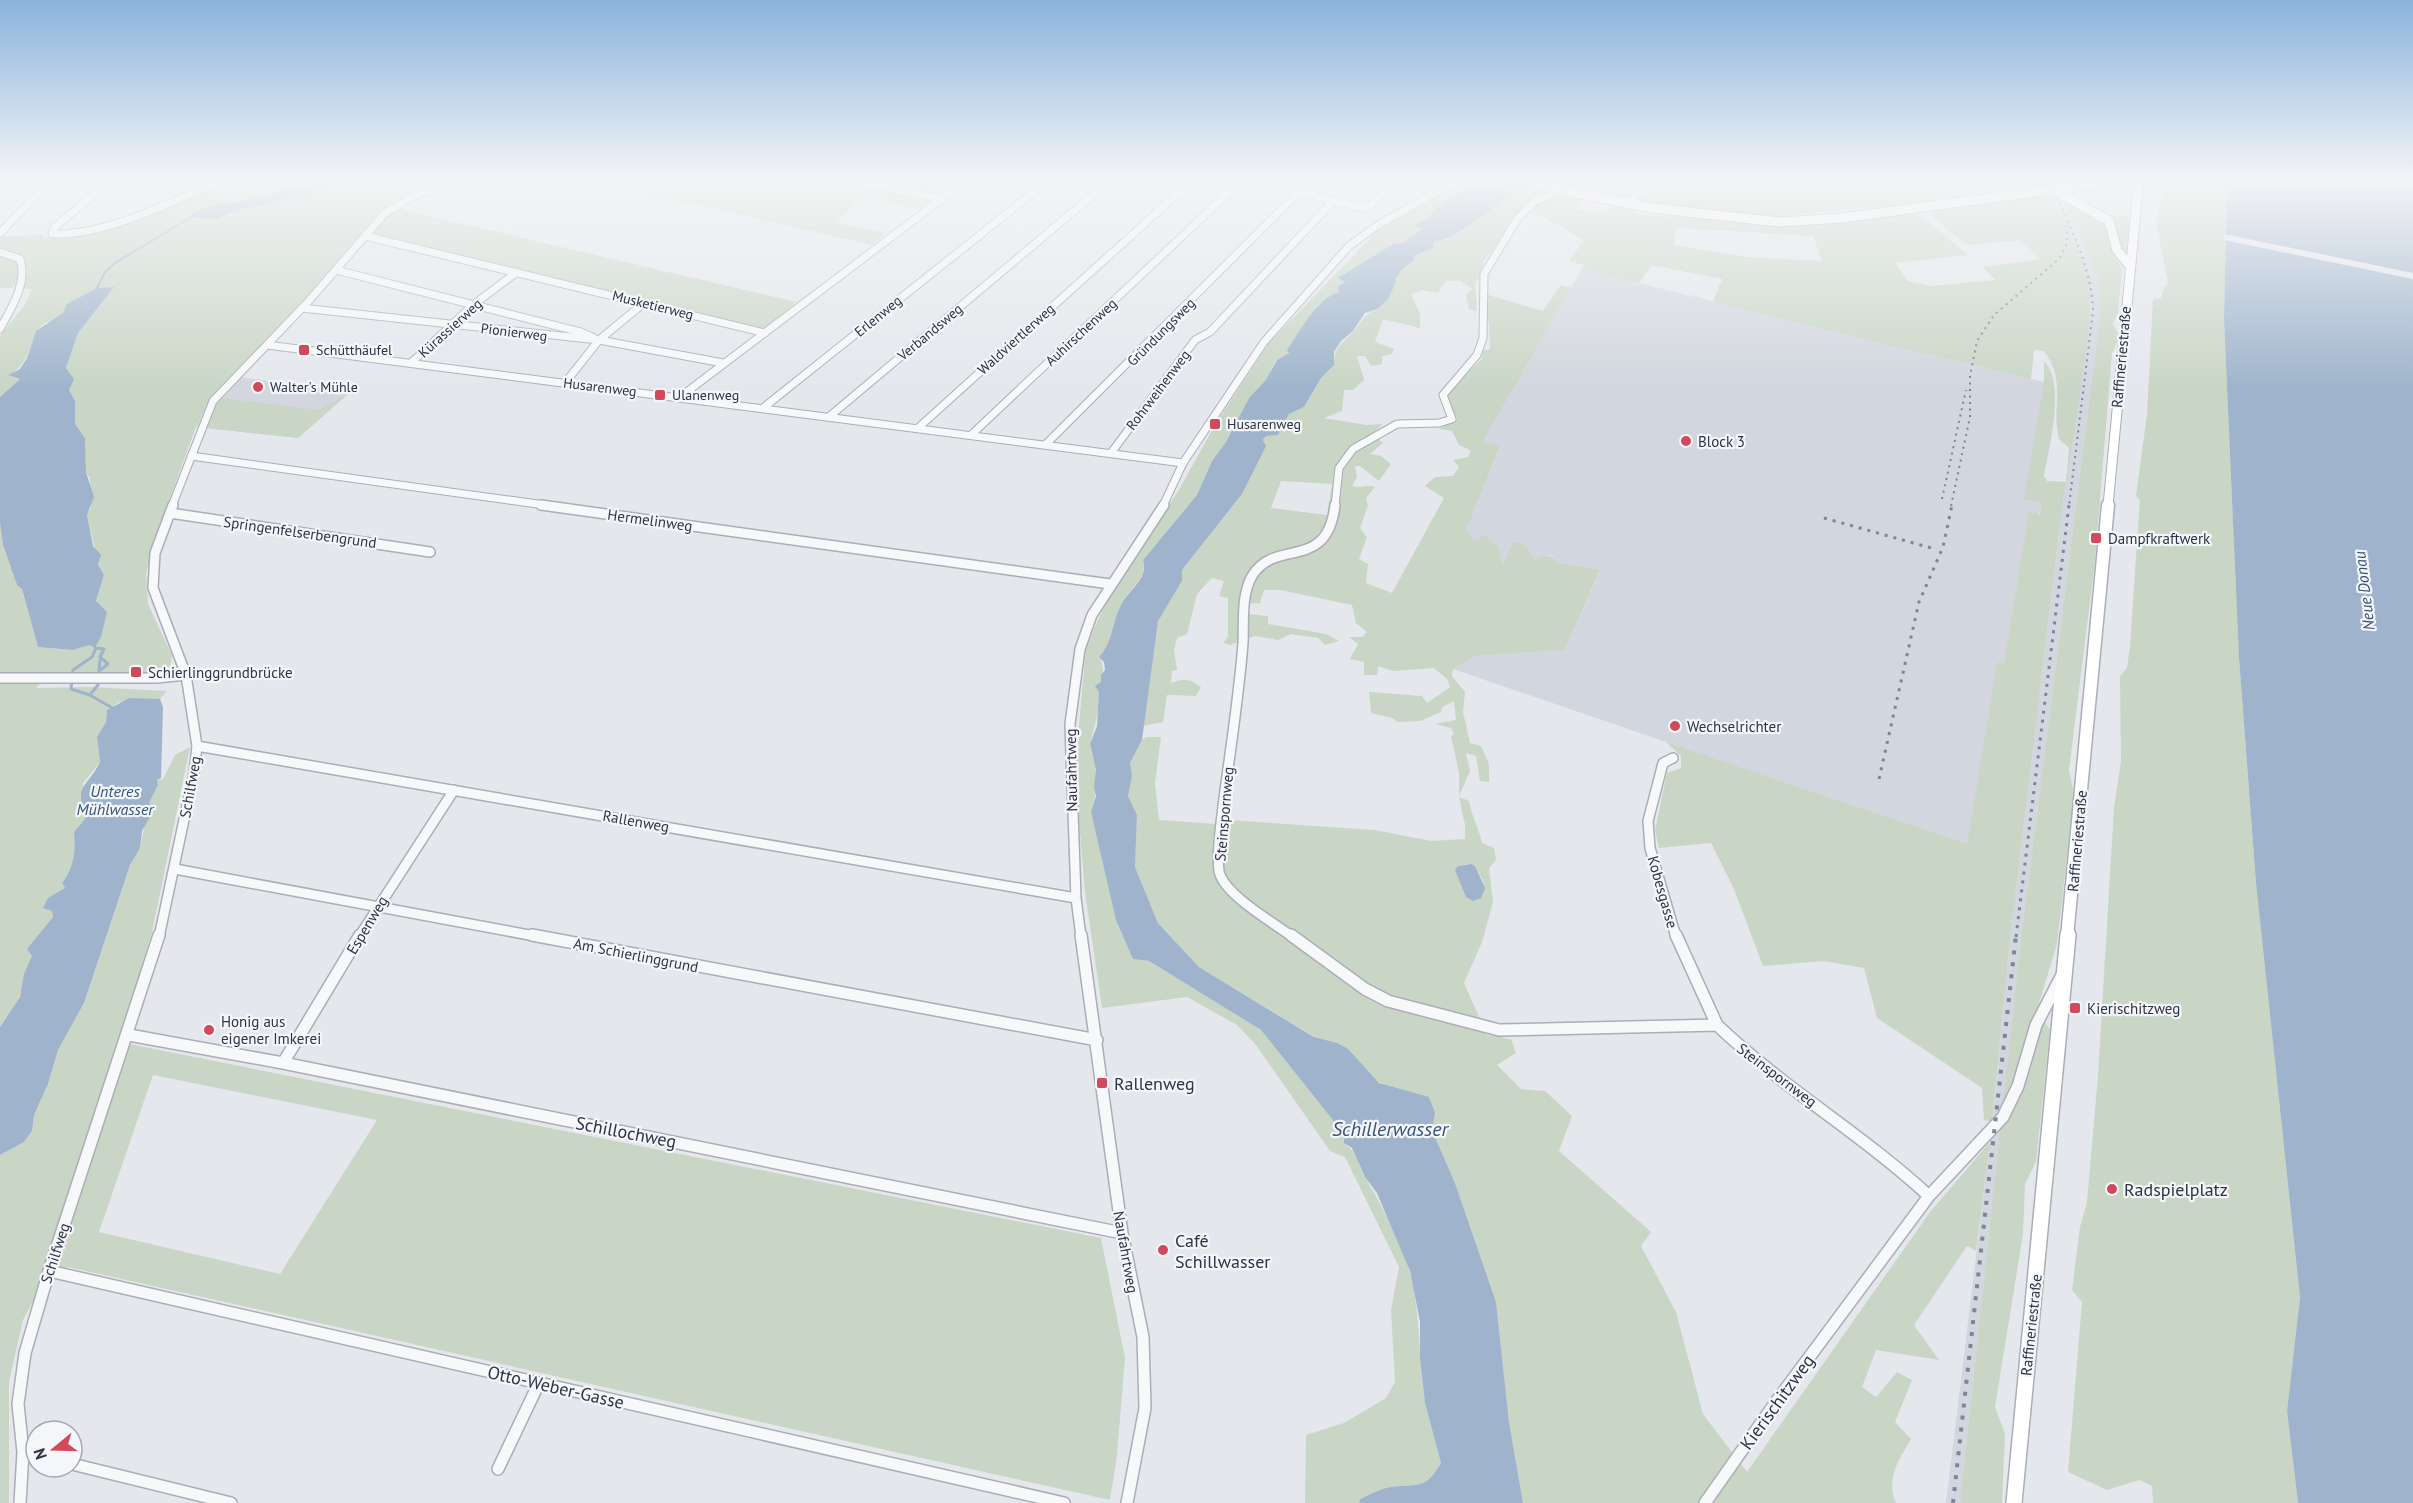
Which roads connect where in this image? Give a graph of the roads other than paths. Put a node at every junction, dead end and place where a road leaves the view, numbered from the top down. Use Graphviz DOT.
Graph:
graph roads {
  1 [pos="354,249"];
  2 [pos="420,249"];
  3 [pos="876,249"];
  4 [pos="962,249"];
  5 [pos="1029,249"];
  6 [pos="1116,249"];
  7 [pos="1168,249"];
  8 [pos="1242,249"];
  9 [pos="1288,249"];
  10 [pos="1346,249"];
  11 [pos="1499,249"];
  12 [pos="2117,249"];
  13 [pos="2131,249"];
  14 [pos="0,252"];
  15 [pos="2129,265"];
  16 [pos="336,270"];
  17 [pos="517,272"];
  18 [pos="644,303"];
  19 [pos="473,304"];
  20 [pos="302,308"];
  21 [pos="451,324"];
  22 [pos="0,328"];
  23 [pos="765,333"];
  24 [pos="599,340"];
  25 [pos="267,345"];
  26 [pos="412,362"];
  27 [pos="723,363"];
  28 [pos="565,383"];
  29 [pos="680,397"];
  30 [pos="764,408"];
  31 [pos="830,416"];
  32 [pos="918,428"];
  33 [pos="971,435"];
  34 [pos="1046,444"];
  35 [pos="1110,453"];
  36 [pos="191,456"];
  37 [pos="1183,463"];
  38 [pos="170,513"];
  39 [pos="430,552"];
  40 [pos="1110,584"];
  41 [pos="186,675"];
  42 [pos="0,678"];
  43 [pos="197,746"];
  44 [pos="1673,758"];
  45 [pos="454,790"];
  46 [pos="175,869"];
  47 [pos="1076,898"];
  48 [pos="378,906"];
  49 [pos="2064,973"];
  50 [pos="1717,1025"];
  51 [pos="129,1035"];
  52 [pos="1097,1040"];
  53 [pos="283,1063"];
  54 [pos="1929,1196"];
  55 [pos="1122,1233"];
  56 [pos="49,1270"];
  57 [pos="539,1383"];
  58 [pos="24,1429"];
  59 [pos="84,1467"];
  60 [pos="498,1469"];
  61 [pos="25,1479"];
  62 [pos="20,1503"];
  63 [pos="231,1503"];
  64 [pos="1064,1503"];
  65 [pos="1127,1503"];
  66 [pos="1705,1503"];
  67 [pos="2014,1503"];
  1 -- 16 [label="street, Schilfweg"];
  2 -- 17 [label="street, Musketierweg"];
  3 -- 23 [label="street"];
  4 -- 30 [label="street, Erlenweg"];
  5 -- 31 [label="street, Verbandsweg"];
  6 -- 32 [label="street, Waldviertlerweg"];
  7 -- 33 [label="street, Auhirschenweg"];
  8 -- 34 [label="street, Gründungsweg"];
  9 -- 35 [label="street, Rohrweihenweg"];
  10 -- 37 [label="street, Naufahrtweg"];
  11 -- 50 [label="street, Steinspornweg"];
  12 -- 15 [label="main road"];
  13 -- 15 [label="main road, Raffineriestraße"];
  14 -- 22 [label="street"];
  15 -- 49 [label="main road, Raffineriestraße"];
  16 -- 19 [label="street"];
  16 -- 20 [label="street, Schilfweg"];
  17 -- 18 [label="street, Musketierweg"];
  17 -- 19 [label="street, Kürassierweg"];
  18 -- 23 [label="street, Musketierweg"];
  18 -- 24 [label="street"];
  19 -- 21 [label="street, Kürassierweg"];
  19 -- 24 [label="street"];
  20 -- 21 [label="street, Pionierweg"];
  20 -- 25 [label="street, Schilfweg"];
  21 -- 24 [label="street, Pionierweg"];
  21 -- 26 [label="street, Kürassierweg"];
  23 -- 27 [label="street"];
  24 -- 27 [label="street, Pionierweg"];
  24 -- 28 [label="street"];
  25 -- 26 [label="street, Husarenweg"];
  25 -- 36 [label="street, Schilfweg"];
  26 -- 28 [label="street, Husarenweg"];
  27 -- 29 [label="street"];
  28 -- 29 [label="street, Husarenweg"];
  29 -- 30 [label="street, Husarenweg"];
  30 -- 31 [label="street, Husarenweg"];
  31 -- 32 [label="street, Husarenweg"];
  32 -- 33 [label="street, Husarenweg"];
  33 -- 34 [label="street, Husarenweg"];
  34 -- 35 [label="street, Husarenweg"];
  35 -- 37 [label="street, Husarenweg"];
  36 -- 38 [label="street, Schilfweg"];
  36 -- 40 [label="street, Hermelinweg"];
  37 -- 40 [label="street, Naufahrtweg"];
  38 -- 39 [label="street, Springenfelserbengrund"];
  38 -- 41 [label="street, Schilfweg"];
  40 -- 47 [label="street, Naufahrtweg"];
  41 -- 42 [label="street"];
  41 -- 43 [label="street, Schilfweg"];
  43 -- 45 [label="street, Rallenweg"];
  43 -- 46 [label="street, Schilfweg"];
  44 -- 50 [label="street, Kobesgasse"];
  45 -- 47 [label="street, Rallenweg"];
  45 -- 48 [label="street, Espenweg"];
  46 -- 48 [label="street, Am Schierlinggrund"];
  46 -- 51 [label="street, Schilfweg"];
  47 -- 52 [label="street, Naufahrtweg"];
  48 -- 52 [label="street, Am Schierlinggrund"];
  48 -- 53 [label="street, Espenweg"];
  49 -- 54 [label="street, Kierischitzweg"];
  49 -- 67 [label="main road, Raffineriestraße"];
  50 -- 54 [label="street, Steinspornweg"];
  51 -- 53 [label="street, Schillochweg"];
  51 -- 56 [label="street, Schilfweg"];
  52 -- 55 [label="street, Naufahrtweg"];
  53 -- 55 [label="street, Schillochweg"];
  54 -- 66 [label="street, Kierischitzweg"];
  55 -- 65 [label="street, Naufahrtweg"];
  56 -- 57 [label="street, Otto-Weber-Gasse"];
  56 -- 58 [label="street, Schilfweg"];
  57 -- 60 [label="street"];
  57 -- 64 [label="street, Otto-Weber-Gasse"];
  59 -- 63 [label="street"];
  61 -- 62 [label="street, Schilfweg"];
}
